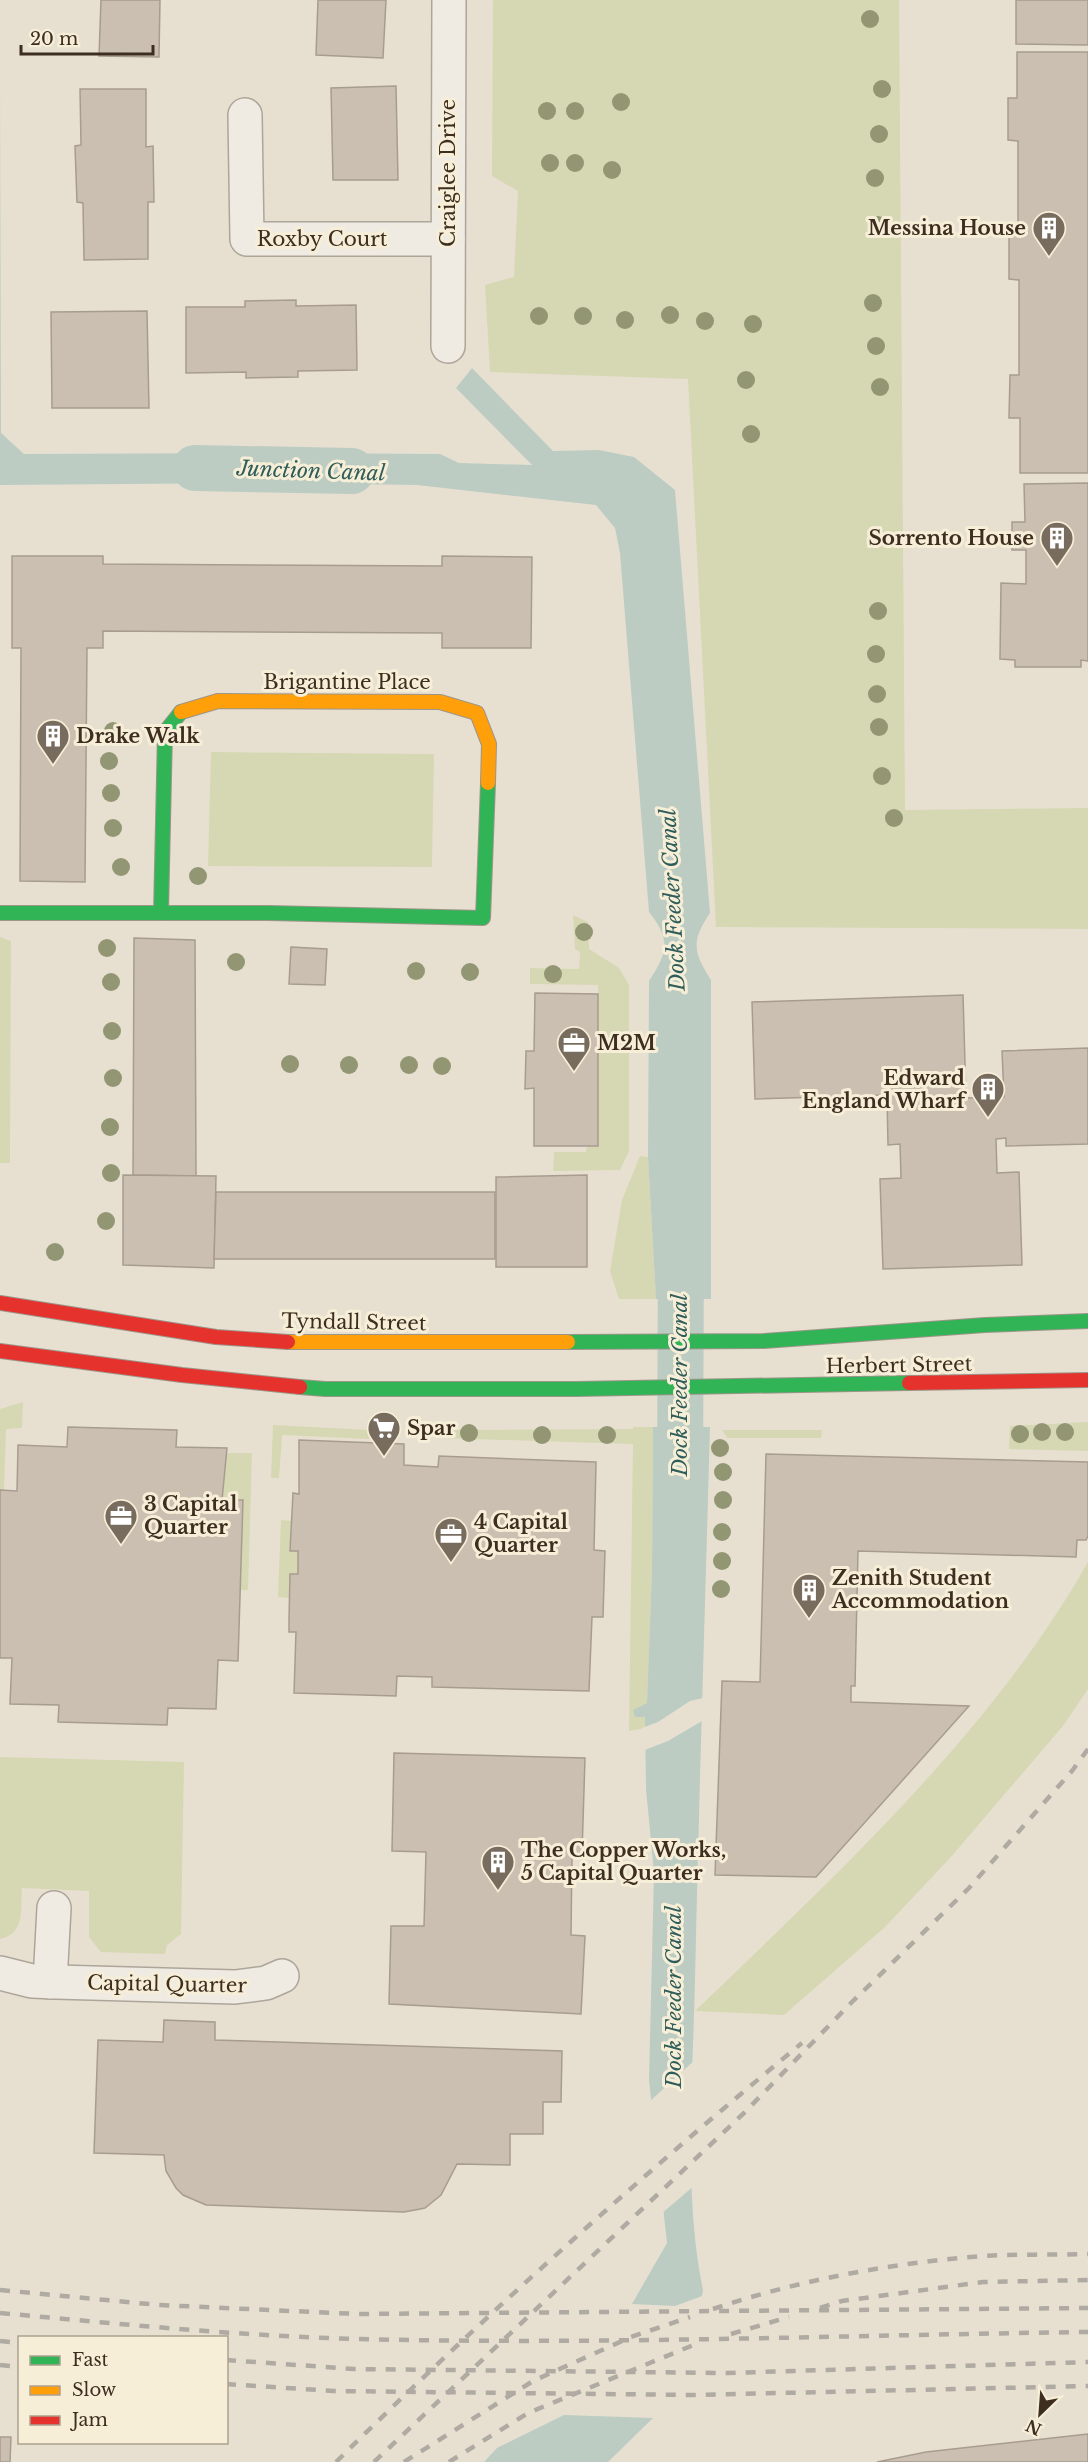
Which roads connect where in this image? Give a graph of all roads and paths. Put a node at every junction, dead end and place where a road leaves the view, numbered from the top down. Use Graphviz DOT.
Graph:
graph roads {
  1 [pos="449,0"];
  2 [pos="245,115"];
  3 [pos="448,239"];
  4 [pos="448,346"];
  5 [pos="0,913"];
  6 [pos="161,913"];
  7 [pos="0,1303"];
  8 [pos="1088,1321"];
  9 [pos="710,1342"];
  10 [pos="0,1351"];
  11 [pos="1088,1380"];
  12 [pos="54,1908"];
  13 [pos="0,1973"];
  14 [pos="282,1976"];
  15 [pos="50,1982"];
  1 -- 3 [label="street, Craiglee Drive"];
  2 -- 3 [label="street, Roxby Court"];
  3 -- 4 [label="street, Craiglee Drive"];
  5 -- 6 [label="street, Brigantine Place"];
  6 -- 6 [label="street, Brigantine Place"];
  7 -- 9 [label="street, Tyndall Street"];
  8 -- 9 [label="street, Herbert Street"];
  10 -- 11 [label="street, Herbert Street"];
  12 -- 15 [label="street"];
  13 -- 15 [label="street, Capital Quarter"];
  14 -- 15 [label="street, Capital Quarter"];
}
